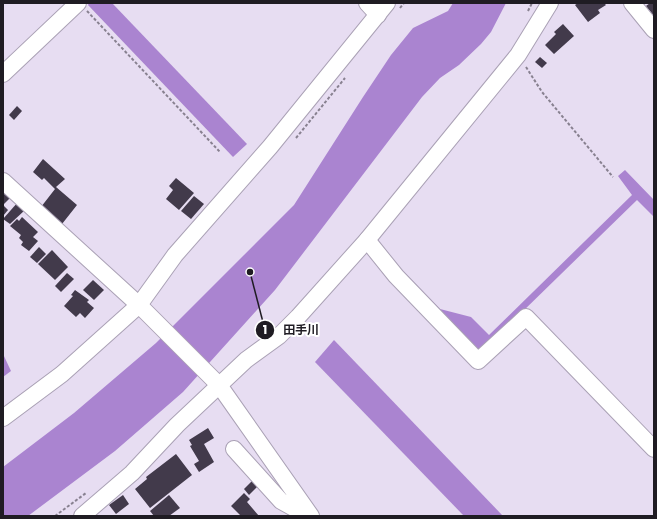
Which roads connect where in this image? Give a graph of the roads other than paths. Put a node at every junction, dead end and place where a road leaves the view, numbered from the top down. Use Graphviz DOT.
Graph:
graph roads {
  1 [pos="367,3"];
  2 [pos="550,3"];
  3 [pos="632,3"];
  4 [pos="82,6"];
  5 [pos="383,9"];
  6 [pos="654,30"];
  7 [pos="3,74"];
  8 [pos="3,181"];
  9 [pos="366,240"];
  10 [pos="141,307"];
  11 [pos="215,382"];
  12 [pos="3,418"];
  13 [pos="654,449"];
  14 [pos="234,450"];
  15 [pos="82,516"];
  16 [pos="310,516"];
  1 -- 5 [label="street"];
  2 -- 9 [label="street"];
  3 -- 6 [label="street"];
  4 -- 7 [label="street"];
  5 -- 10 [label="street"];
  8 -- 10 [label="street"];
  9 -- 11 [label="street"];
  9 -- 13 [label="street"];
  10 -- 11 [label="street"];
  10 -- 12 [label="street"];
  11 -- 15 [label="street"];
  11 -- 16 [label="street"];
  14 -- 16 [label="street"];
}
